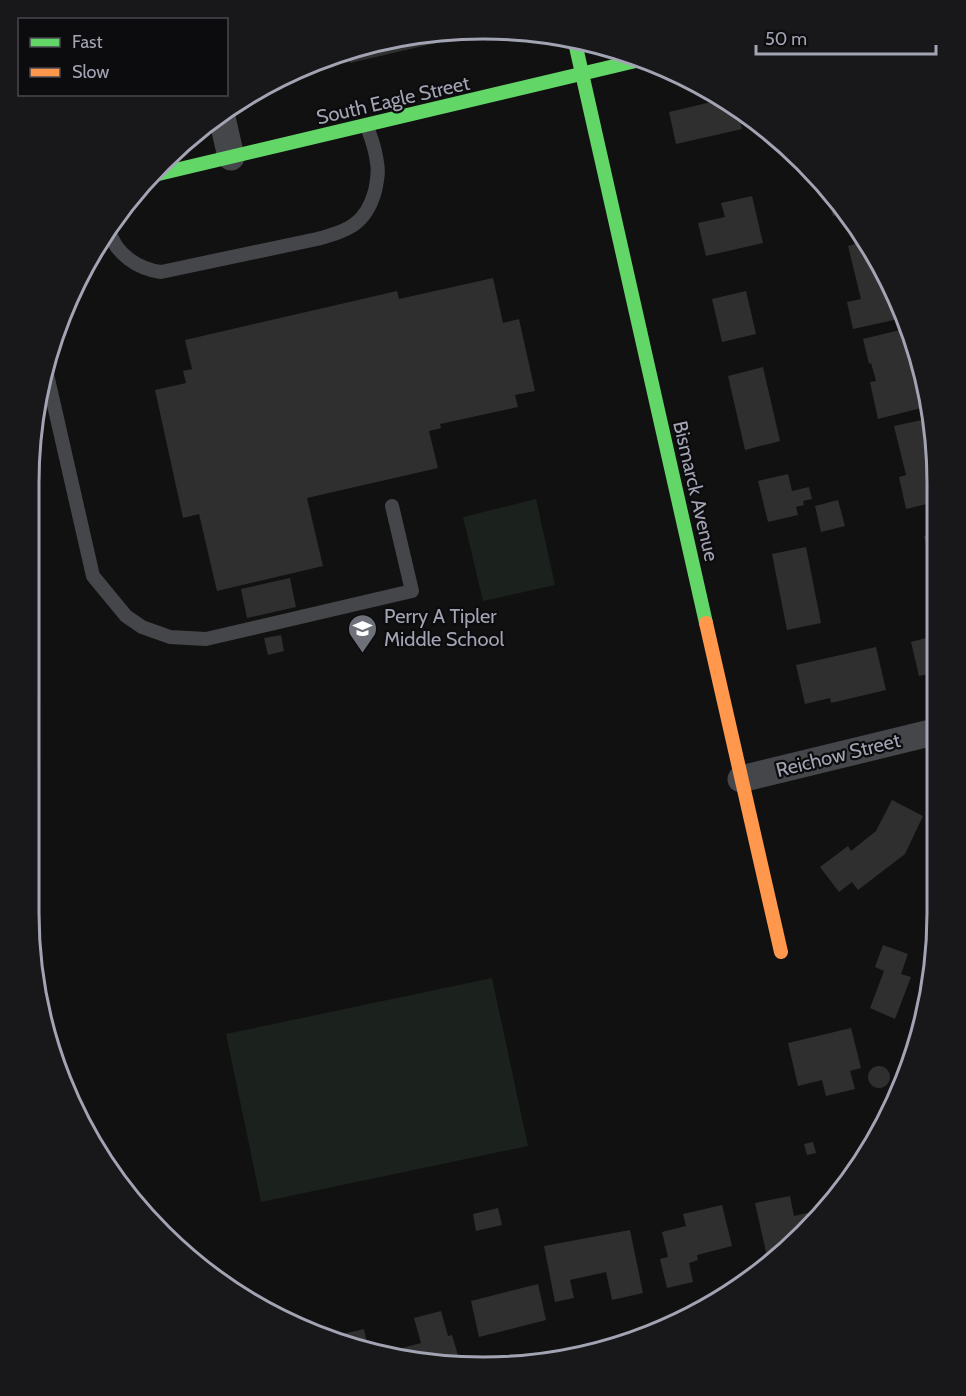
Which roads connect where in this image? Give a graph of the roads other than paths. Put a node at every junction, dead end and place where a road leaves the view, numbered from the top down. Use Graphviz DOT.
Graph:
graph roads {
  1 [pos="577,49"];
  2 [pos="627,63"];
  3 [pos="583,75"];
  4 [pos="223,123"];
  5 [pos="367,126"];
  6 [pos="231,158"];
  7 [pos="166,173"];
  8 [pos="113,237"];
  9 [pos="50,387"];
  10 [pos="392,506"];
  11 [pos="927,734"];
  12 [pos="741,779"];
  13 [pos="780,952"];
  1 -- 3 [label="street, Bismarck Avenue"];
  2 -- 3 [label="street, South Eagle Street"];
  3 -- 5 [label="street, South Eagle Street"];
  3 -- 12 [label="street, Bismarck Avenue"];
  4 -- 6 [label="street"];
  5 -- 6 [label="street, South Eagle Street"];
  5 -- 8 [label="lane"];
  6 -- 7 [label="street, South Eagle Street"];
  9 -- 10 [label="lane"];
  11 -- 12 [label="street, Reichow Street"];
  12 -- 13 [label="street, Bismarck Avenue"];
}
